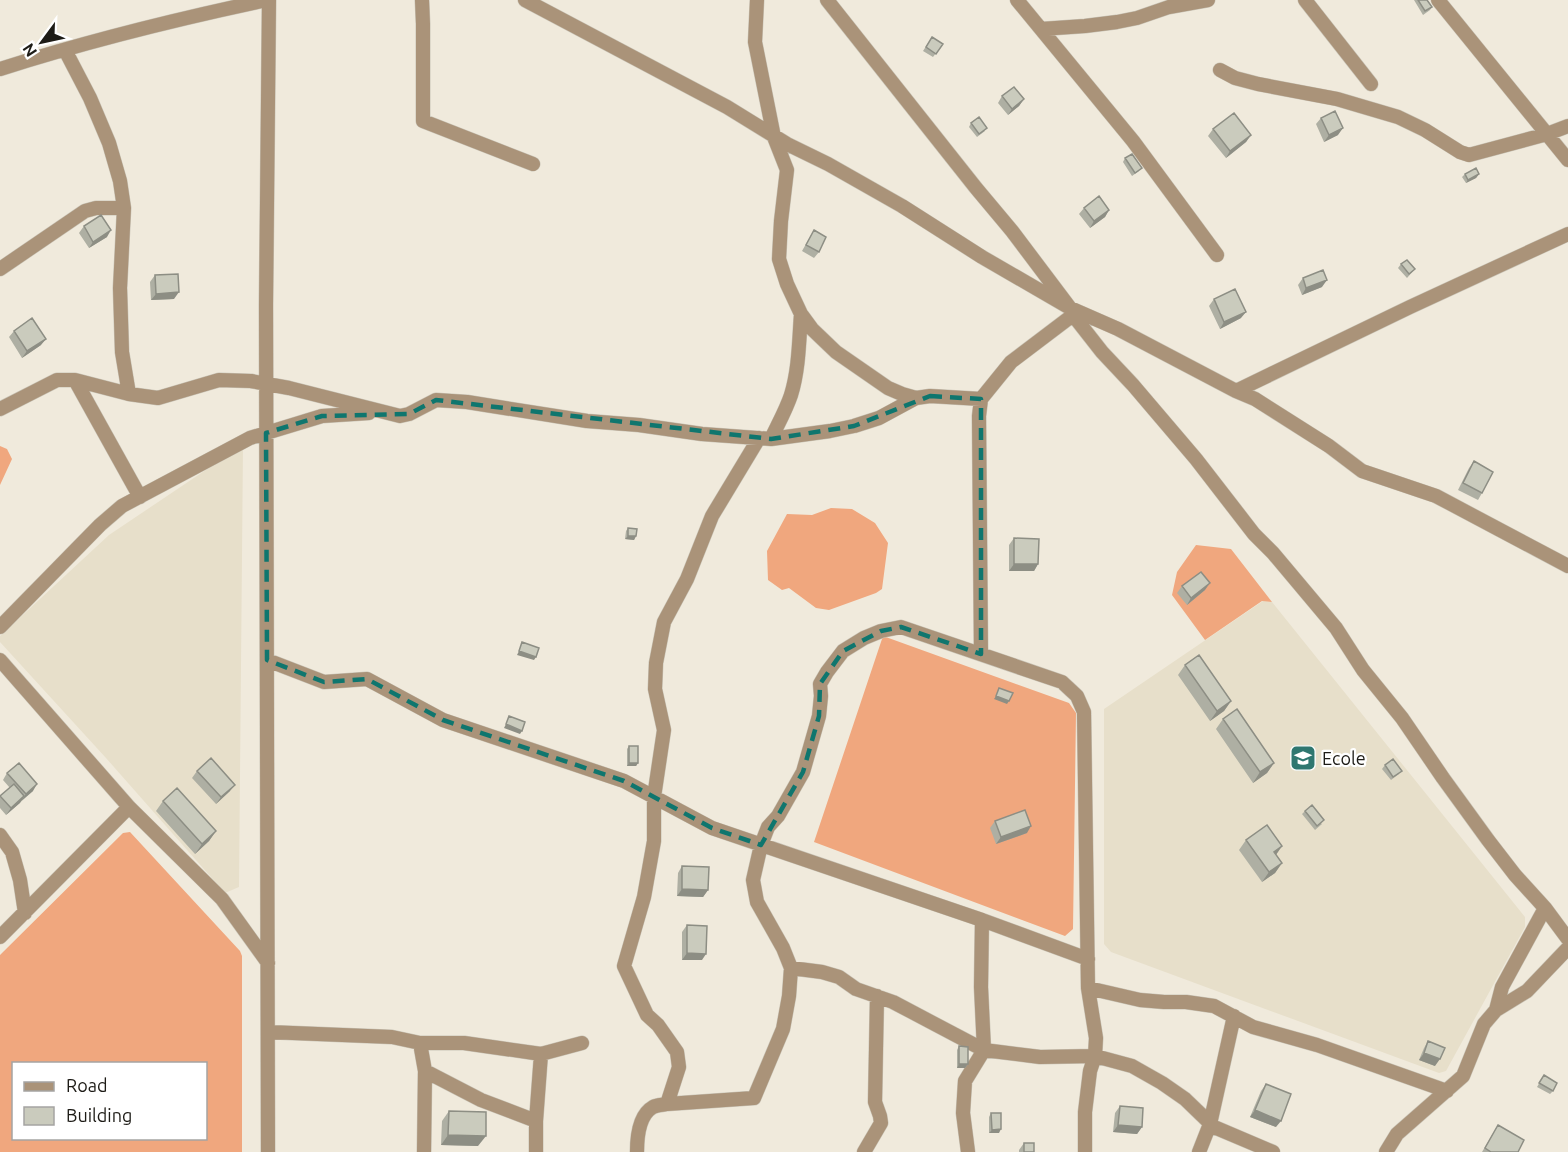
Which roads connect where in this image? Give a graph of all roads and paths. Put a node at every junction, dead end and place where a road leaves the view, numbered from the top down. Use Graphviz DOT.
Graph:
graph roads {
  1 [pos="268,0"];
  2 [pos="422,0"];
  3 [pos="525,0"];
  4 [pos="757,0"];
  5 [pos="827,0"];
  6 [pos="1017,0"];
  7 [pos="1208,0"];
  8 [pos="1305,0"];
  9 [pos="1438,0"];
  10 [pos="1041,29"];
  11 [pos="65,50"];
  12 [pos="0,69"];
  13 [pos="1220,70"];
  14 [pos="1371,84"];
  15 [pos="1568,126"];
  16 [pos="1547,134"];
  17 [pos="774,136"];
  18 [pos="1568,160"];
  19 [pos="533,164"];
  20 [pos="124,208"];
  21 [pos="1568,234"];
  22 [pos="1217,255"];
  23 [pos="0,269"];
  24 [pos="1071,312"];
  25 [pos="801,314"];
  26 [pos="75,380"];
  27 [pos="266,384"];
  28 [pos="1236,391"];
  29 [pos="129,393"];
  30 [pos="916,398"];
  31 [pos="981,399"];
  32 [pos="0,409"];
  33 [pos="380,412"];
  34 [pos="266,434"];
  35 [pos="765,439"];
  36 [pos="140,497"];
  37 [pos="1568,566"];
  38 [pos="0,627"];
  39 [pos="981,654"];
  40 [pos="0,660"];
  41 [pos="267,660"];
  42 [pos="654,797"];
  43 [pos="129,807"];
  44 [pos="0,835"];
  45 [pos="761,845"];
  46 [pos="1545,908"];
  47 [pos="25,913"];
  48 [pos="982,920"];
  49 [pos="0,937"];
  50 [pos="1568,939"];
  51 [pos="1568,948"];
  52 [pos="1088,959"];
  53 [pos="268,963"];
  54 [pos="791,968"];
  55 [pos="1088,988"];
  56 [pos="877,996"];
  57 [pos="1496,1010"];
  58 [pos="1234,1016"];
  59 [pos="268,1032"];
  60 [pos="420,1043"];
  61 [pos="582,1043"];
  62 [pos="984,1050"];
  63 [pos="541,1054"];
  64 [pos="1095,1056"];
  65 [pos="425,1071"];
  66 [pos="1448,1090"];
  67 [pos="667,1104"];
  68 [pos="536,1121"];
  69 [pos="1209,1124"];
  70 [pos="268,1152"];
  71 [pos="424,1152"];
  72 [pos="536,1152"];
  73 [pos="637,1152"];
  74 [pos="864,1152"];
  75 [pos="968,1152"];
  76 [pos="1085,1152"];
  77 [pos="1199,1152"];
  78 [pos="1273,1152"];
  79 [pos="1386,1152"];
  1 -- 11 [label="street"];
  1 -- 27 [label="street"];
  2 -- 19 [label="street"];
  3 -- 17 [label="street"];
  4 -- 17 [label="street"];
  5 -- 24 [label="street"];
  6 -- 10 [label="street"];
  7 -- 10 [label="street"];
  8 -- 14 [label="street"];
  9 -- 16 [label="street"];
  10 -- 22 [label="street"];
  11 -- 12 [label="street"];
  11 -- 20 [label="street"];
  13 -- 16 [label="street"];
  15 -- 16 [label="street"];
  16 -- 18 [label="street"];
  17 -- 24 [label="street"];
  17 -- 25 [label="street"];
  20 -- 23 [label="street"];
  20 -- 29 [label="street"];
  21 -- 28 [label="street"];
  24 -- 28 [label="street"];
  24 -- 31 [label="street"];
  24 -- 46 [label="street"];
  25 -- 30 [label="street"];
  25 -- 35 [label="street"];
  26 -- 29 [label="street"];
  26 -- 32 [label="street"];
  26 -- 36 [label="street"];
  27 -- 29 [label="street"];
  27 -- 33 [label="street"];
  27 -- 34 [label="street"];
  28 -- 37 [label="street"];
  30 -- 31 [label="street"];
  30 -- 35 [label="street"];
  31 -- 39 [label="street"];
  33 -- 34 [label="street"];
  33 -- 35 [label="street"];
  34 -- 36 [label="street"];
  34 -- 41 [label="street"];
  35 -- 42 [label="street"];
  36 -- 38 [label="street"];
  39 -- 45 [label="street"];
  39 -- 52 [label="street"];
  40 -- 43 [label="street"];
  41 -- 42 [label="street"];
  41 -- 53 [label="street"];
  42 -- 45 [label="street"];
  42 -- 67 [label="street"];
  43 -- 47 [label="street"];
  43 -- 53 [label="street"];
  44 -- 47 [label="street"];
  45 -- 48 [label="street"];
  45 -- 54 [label="street"];
  46 -- 50 [label="street"];
  46 -- 57 [label="street"];
  47 -- 49 [label="street"];
  48 -- 52 [label="street"];
  48 -- 62 [label="street"];
  51 -- 57 [label="street"];
  52 -- 55 [label="street"];
  53 -- 59 [label="street"];
  54 -- 56 [label="street"];
  54 -- 67 [label="street"];
  55 -- 58 [label="street"];
  55 -- 64 [label="street"];
  56 -- 62 [label="street"];
  56 -- 74 [label="street"];
  57 -- 66 [label="street"];
  58 -- 66 [label="street"];
  58 -- 69 [label="street"];
  59 -- 60 [label="street"];
  59 -- 70 [label="street"];
  60 -- 63 [label="street"];
  60 -- 65 [label="street"];
  61 -- 63 [label="street"];
  62 -- 64 [label="street"];
  62 -- 75 [label="street"];
  63 -- 68 [label="street"];
  64 -- 69 [label="street"];
  64 -- 76 [label="street"];
  65 -- 68 [label="street"];
  65 -- 71 [label="street"];
  66 -- 79 [label="street"];
  67 -- 73 [label="street"];
  68 -- 72 [label="street"];
  69 -- 77 [label="street"];
  69 -- 78 [label="street"];
}
